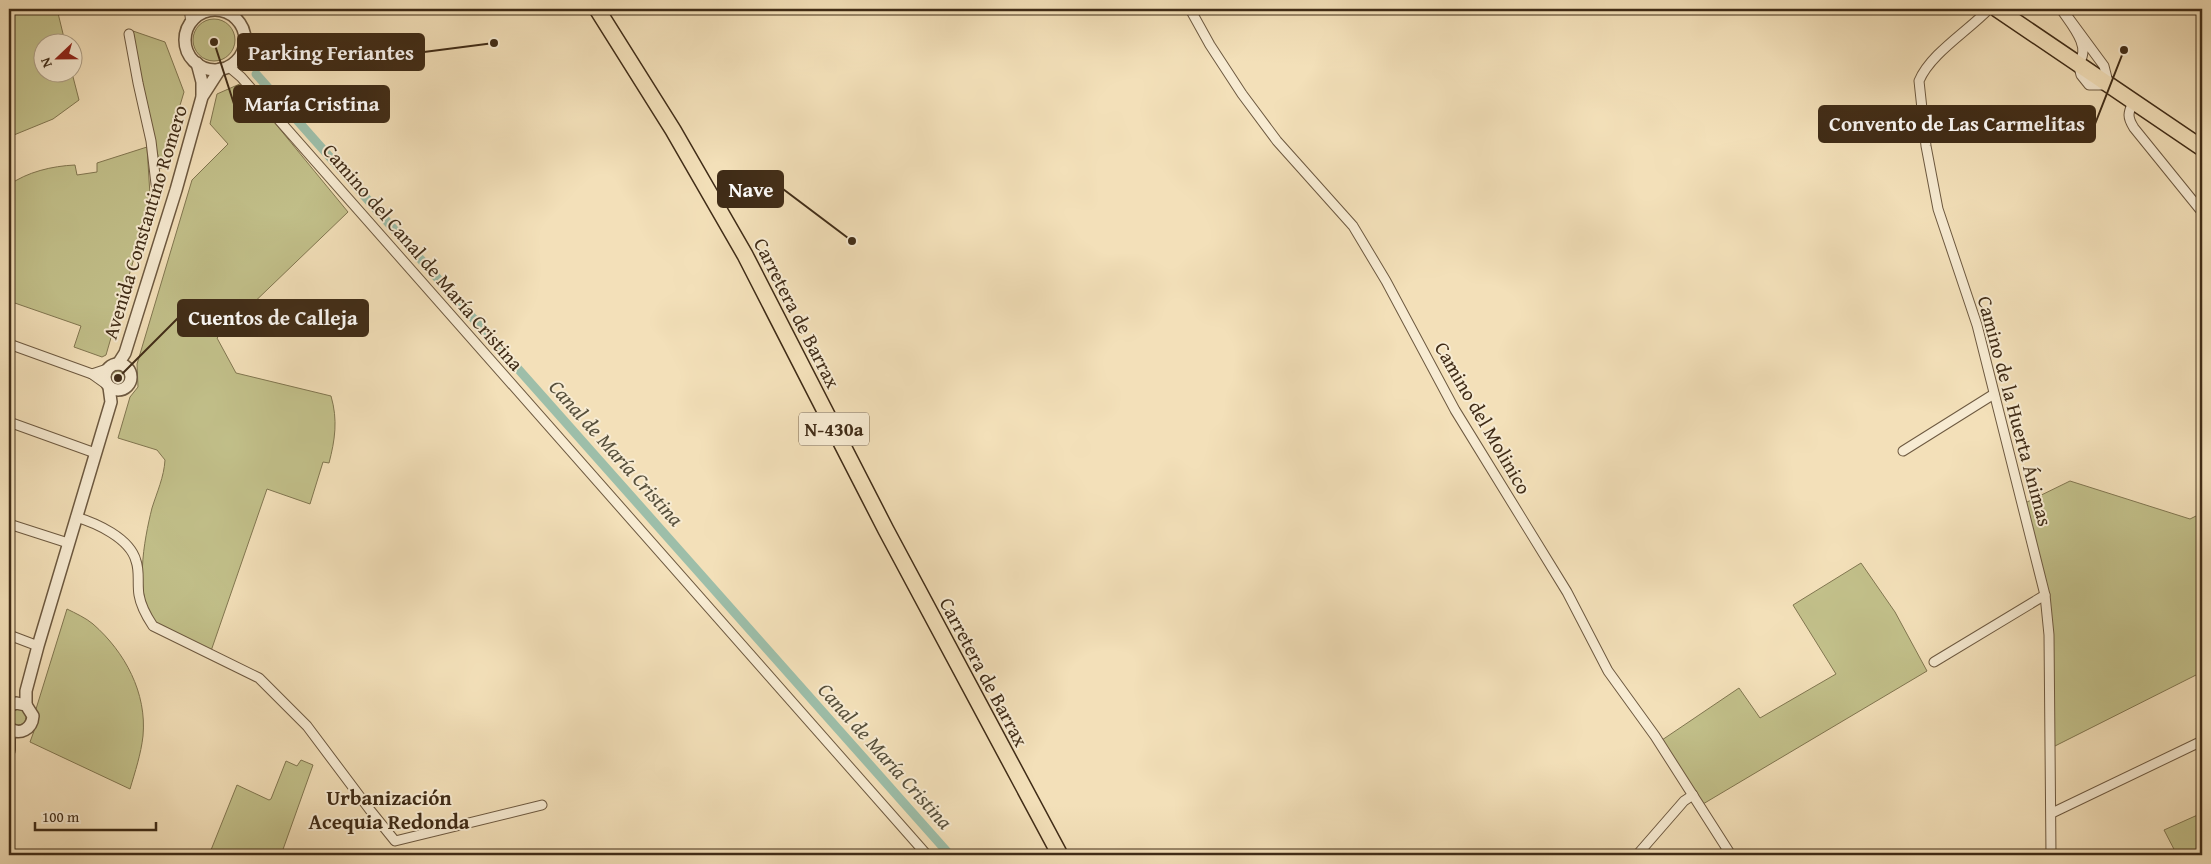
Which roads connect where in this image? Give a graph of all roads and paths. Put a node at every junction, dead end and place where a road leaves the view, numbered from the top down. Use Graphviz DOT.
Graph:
graph roads {
  1 [pos="189,9"];
  2 [pos="217,9"];
  3 [pos="597,9"];
  4 [pos="1190,9"];
  5 [pos="1989,9"];
  6 [pos="1997,9"];
  7 [pos="2062,9"];
  8 [pos="191,22"];
  9 [pos="129,34"];
  10 [pos="2080,61"];
  11 [pos="2100,61"];
  12 [pos="197,64"];
  13 [pos="224,68"];
  14 [pos="2105,82"];
  15 [pos="202,97"];
  16 [pos="2133,102"];
  17 [pos="2202,148"];
  18 [pos="156,184"];
  19 [pos="2202,212"];
  20 [pos="9,344"];
  21 [pos="119,364"];
  22 [pos="92,374"];
  23 [pos="112,387"];
  24 [pos="1994,394"];
  25 [pos="9,422"];
  26 [pos="1903,451"];
  27 [pos="95,453"];
  28 [pos="76,517"];
  29 [pos="9,524"];
  30 [pos="68,543"];
  31 [pos="2044,595"];
  32 [pos="9,635"];
  33 [pos="38,646"];
  34 [pos="1934,662"];
  35 [pos="17,704"];
  36 [pos="13,730"];
  37 [pos="2202,741"];
  38 [pos="9,748"];
  39 [pos="1693,795"];
  40 [pos="542,805"];
  41 [pos="2052,813"];
  42 [pos="927,855"];
  43 [pos="1060,855"];
  44 [pos="1637,855"];
  45 [pos="1731,855"];
  46 [pos="2051,855"];
  1 -- 8 [label="street"];
  2 -- 8 [label="street"];
  2 -- 13 [label="street"];
  3 -- 43 [label="highway, Carretera de Barrax / N-430a"];
  4 -- 39 [label="street, Camino del Molinico"];
  5 -- 24 [label="street, Camino de la Huerta Ánimas"];
  6 -- 10 [label="highway"];
  7 -- 10 [label="street"];
  7 -- 11 [label="street"];
  8 -- 12 [label="street"];
  9 -- 18 [label="street"];
  10 -- 11 [label="street"];
  10 -- 14 [label="highway"];
  11 -- 14 [label="street"];
  12 -- 13 [label="street"];
  12 -- 15 [label="street, Avenida Constantino Romero"];
  13 -- 15 [label="street, Avenida Constantino Romero"];
  13 -- 42 [label="street, Camino del Canal de María Cristina"];
  14 -- 16 [label="highway"];
  15 -- 21 [label="street, Avenida Constantino Romero"];
  16 -- 17 [label="highway"];
  16 -- 19 [label="street"];
  20 -- 22 [label="street"];
  21 -- 22 [label="street"];
  21 -- 23 [label="street"];
  21 -- 23 [label="street"];
  22 -- 23 [label="street"];
  23 -- 27 [label="street"];
  24 -- 26 [label="street"];
  24 -- 31 [label="street, Camino de la Huerta Ánimas"];
  25 -- 27 [label="street"];
  27 -- 28 [label="street"];
  28 -- 30 [label="street"];
  28 -- 40 [label="street"];
  29 -- 30 [label="street"];
  30 -- 33 [label="street"];
  31 -- 34 [label="street"];
  31 -- 41 [label="street, Camino de la Huerta Ánimas"];
  32 -- 33 [label="street"];
  33 -- 35 [label="street"];
  35 -- 36 [label="street"];
  36 -- 38 [label="street"];
  37 -- 41 [label="street"];
  39 -- 44 [label="street"];
  39 -- 45 [label="street, Camino del Molinico"];
  41 -- 46 [label="street, Camino de la Huerta Ánimas"];
}
